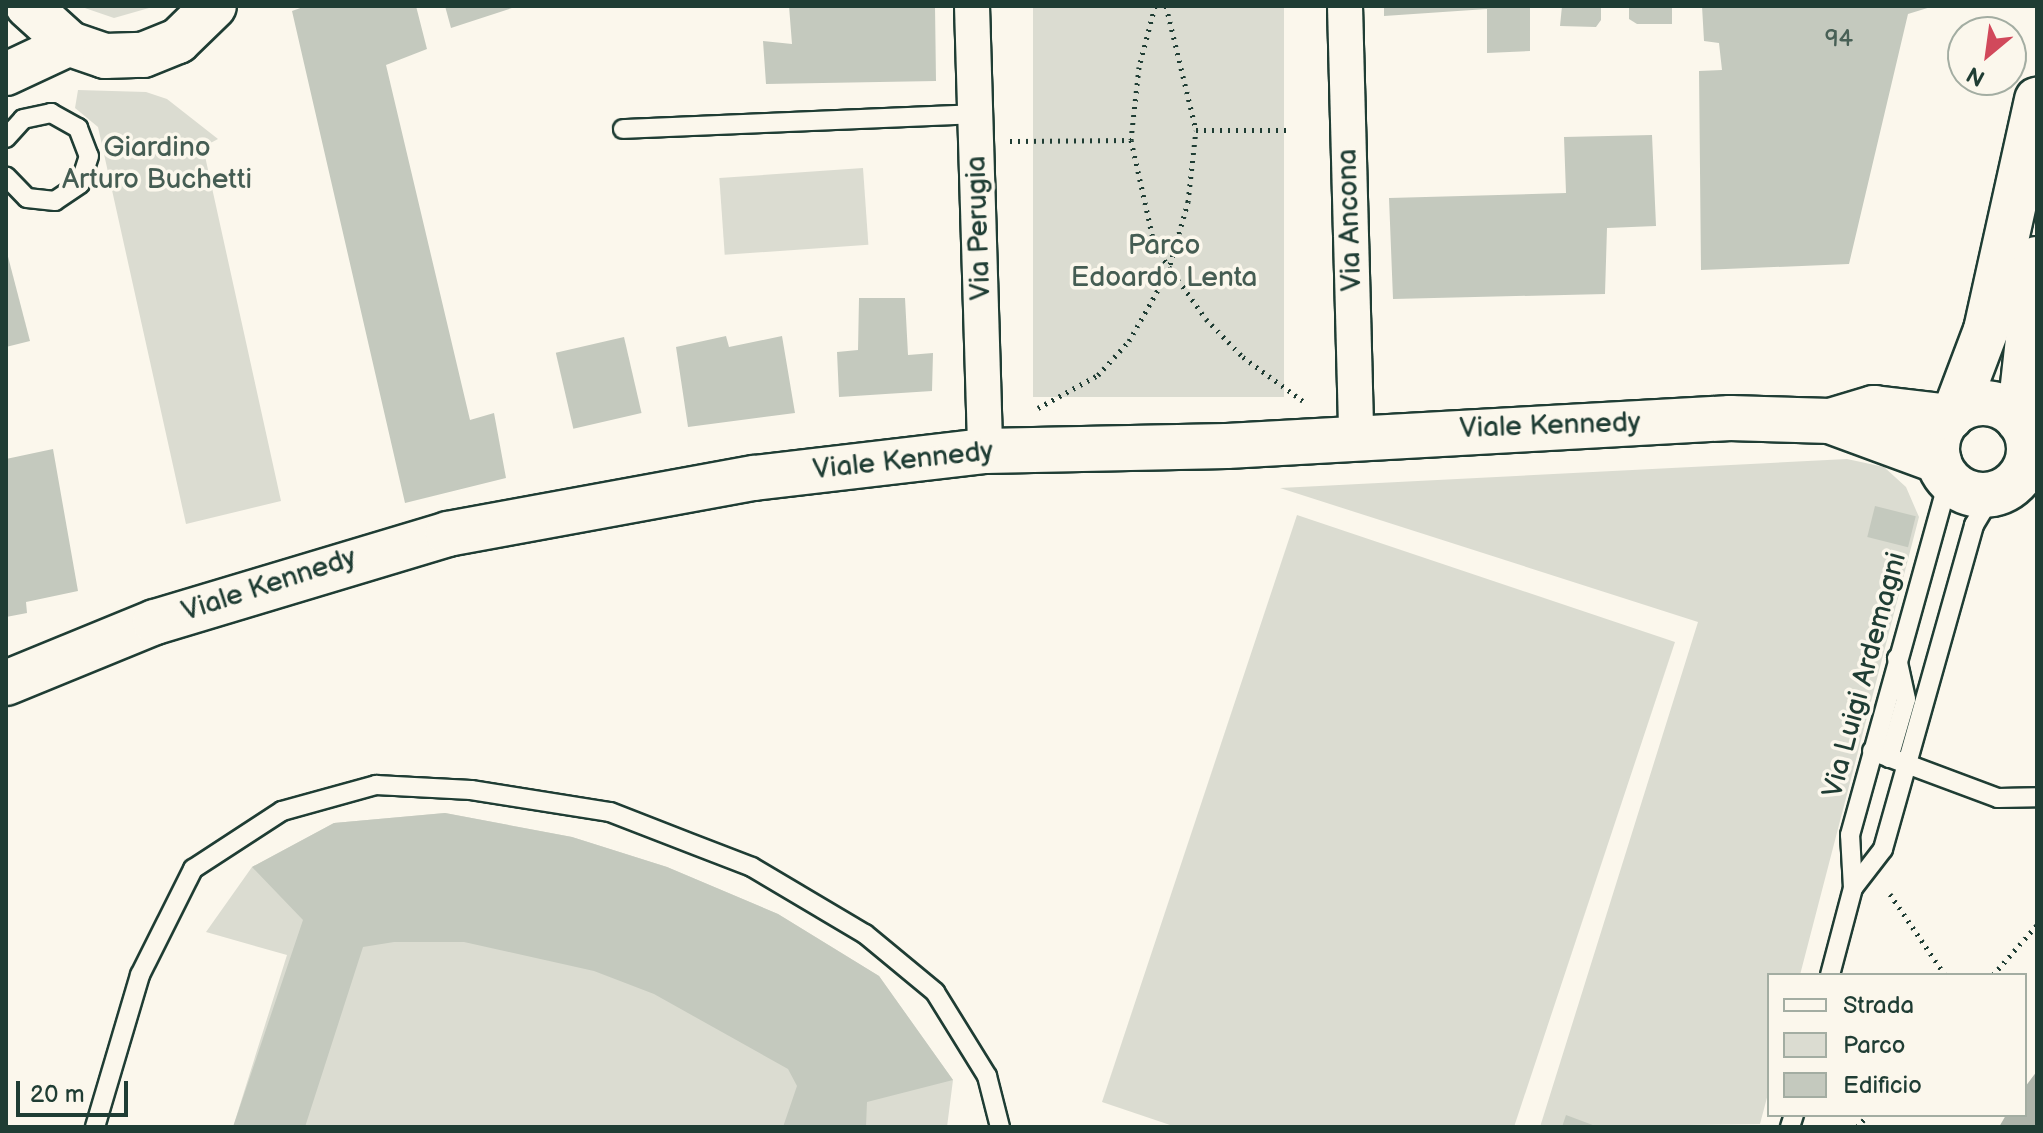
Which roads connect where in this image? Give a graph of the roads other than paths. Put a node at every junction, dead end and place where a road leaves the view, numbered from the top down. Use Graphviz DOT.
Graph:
graph roads {
  1 [pos="28,6"];
  2 [pos="214,6"];
  3 [pos="972,6"];
  4 [pos="1345,6"];
  5 [pos="70,44"];
  6 [pos="6,74"];
  7 [pos="2037,100"];
  8 [pos="976,128"];
  9 [pos="623,129"];
  10 [pos="6,138"];
  11 [pos="6,176"];
  12 [pos="2037,259"];
  13 [pos="1953,414"];
  14 [pos="1830,421"];
  15 [pos="2019,421"];
  16 [pos="1356,434"];
  17 [pos="985,451"];
  18 [pos="1944,470"];
  19 [pos="2018,477"];
  20 [pos="6,683"];
  21 [pos="1889,758"];
  22 [pos="2037,797"];
  23 [pos="1853,888"];
  24 [pos="1831,973"];
  25 [pos="95,1127"];
  26 [pos="1000,1127"];
  1 -- 5 [label="main road"];
  2 -- 5 [label="main road"];
  3 -- 8 [label="street, Via Perugia"];
  4 -- 16 [label="street, Via Ancona"];
  5 -- 6 [label="street"];
  7 -- 13 [label="main road"];
  8 -- 9 [label="lane"];
  8 -- 17 [label="street, Via Perugia"];
  10 -- 11 [label="lane"];
  12 -- 15 [label="main road"];
  13 -- 14 [label="main road"];
  13 -- 15 [label="main road"];
  13 -- 18 [label="main road"];
  14 -- 16 [label="main road, Viale Kennedy"];
  14 -- 18 [label="main road"];
  15 -- 19 [label="main road"];
  16 -- 17 [label="main road, Viale Kennedy"];
  17 -- 20 [label="main road, Viale Kennedy"];
  18 -- 19 [label="main road"];
  18 -- 21 [label="lane, Via Luigi Ardemagni"];
  19 -- 21 [label="lane, Via Luigi Ardemagni"];
  21 -- 22 [label="lane"];
  21 -- 23 [label="lane, Via Luigi Ardemagni"];
  21 -- 23 [label="lane, Via Luigi Ardemagni"];
  23 -- 24 [label="lane, Via Luigi Ardemagni"];
  25 -- 26 [label="lane"];
}
